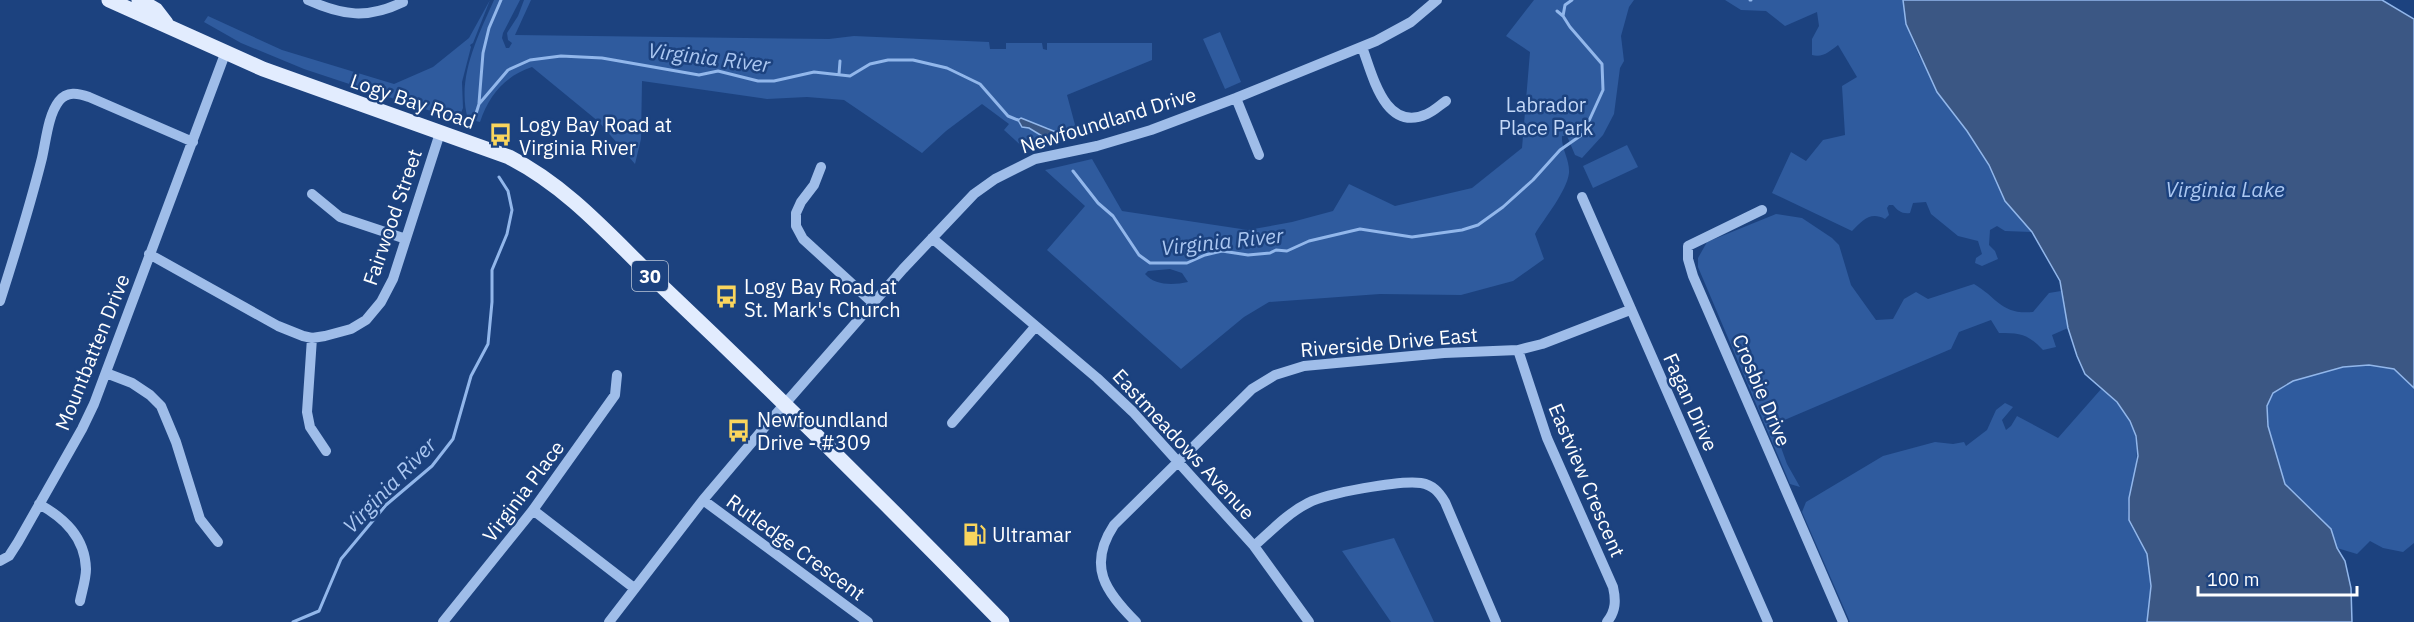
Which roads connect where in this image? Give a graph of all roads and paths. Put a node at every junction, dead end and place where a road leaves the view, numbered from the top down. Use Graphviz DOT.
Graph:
graph roads {
  1 [pos="109,0"];
  2 [pos="139,0"];
  3 [pos="308,0"];
  4 [pos="1437,0"];
  5 [pos="403,2"];
  6 [pos="168,26"];
  7 [pos="1362,47"];
  8 [pos="225,54"];
  9 [pos="1236,98"];
  10 [pos="1446,101"];
  11 [pos="447,135"];
  12 [pos="193,142"];
  13 [pos="1259,154"];
  14 [pos="821,167"];
  15 [pos="312,194"];
  16 [pos="1582,196"];
  17 [pos="1762,210"];
  18 [pos="932,238"];
  19 [pos="406,239"];
  20 [pos="149,254"];
  21 [pos="2,288"];
  22 [pos="0,301"];
  23 [pos="873,303"];
  24 [pos="1630,310"];
  25 [pos="1035,327"];
  26 [pos="312,338"];
  27 [pos="1518,350"];
  28 [pos="106,373"];
  29 [pos="617,375"];
  30 [pos="784,404"];
  31 [pos="951,423"];
  32 [pos="326,452"];
  33 [pos="1178,461"];
  34 [pos="703,500"];
  35 [pos="39,504"];
  36 [pos="533,510"];
  37 [pos="218,542"];
  38 [pos="1254,546"];
  39 [pos="0,561"];
  40 [pos="634,588"];
  41 [pos="80,601"];
  42 [pos="443,622"];
  43 [pos="609,622"];
  44 [pos="868,622"];
  45 [pos="1002,622"];
  46 [pos="1136,622"];
  47 [pos="1309,622"];
  48 [pos="1496,622"];
  49 [pos="1607,622"];
  50 [pos="1768,622"];
  51 [pos="1843,622"];
  1 -- 6 [label="main road, Logy Bay Road / 30"];
  2 -- 6 [label="main road"];
  3 -- 5 [label="street"];
  4 -- 7 [label="street, Newfoundland Drive"];
  6 -- 8 [label="main road, Logy Bay Road / 30"];
  7 -- 9 [label="street, Newfoundland Drive"];
  7 -- 10 [label="street"];
  8 -- 11 [label="main road, Logy Bay Road / 30"];
  8 -- 12 [label="street, Mountbatten Drive"];
  9 -- 13 [label="street"];
  9 -- 18 [label="street, Newfoundland Drive"];
  11 -- 19 [label="street, Fairwood Street"];
  11 -- 30 [label="main road, Logy Bay Road / 30"];
  12 -- 20 [label="street, Mountbatten Drive"];
  12 -- 21 [label="street"];
  14 -- 23 [label="street"];
  15 -- 19 [label="street"];
  16 -- 24 [label="street, Fagan Drive"];
  17 -- 51 [label="street, Crosbie Drive"];
  18 -- 23 [label="street, Newfoundland Drive"];
  18 -- 25 [label="street, Eastmeadows Avenue"];
  19 -- 26 [label="street, Fairwood Street"];
  20 -- 26 [label="street"];
  20 -- 28 [label="street, Mountbatten Drive"];
  21 -- 22 [label="street"];
  23 -- 30 [label="street, Newfoundland Drive"];
  24 -- 27 [label="street, Riverside Drive East"];
  24 -- 50 [label="street, Fagan Drive"];
  25 -- 31 [label="street"];
  25 -- 33 [label="street, Eastmeadows Avenue"];
  26 -- 32 [label="street"];
  27 -- 33 [label="street, Riverside Drive East"];
  27 -- 49 [label="street, Eastview Crescent"];
  28 -- 35 [label="street, Mountbatten Drive"];
  28 -- 37 [label="street"];
  29 -- 36 [label="street, Virginia Place"];
  30 -- 34 [label="street, Newfoundland Drive"];
  30 -- 45 [label="main road, Logy Bay Road / 30"];
  33 -- 38 [label="street, Eastmeadows Avenue"];
  33 -- 46 [label="street, Riverside Drive East"];
  34 -- 40 [label="street, Newfoundland Drive"];
  34 -- 44 [label="street, Rutledge Crescent"];
  35 -- 39 [label="street, Mountbatten Drive"];
  35 -- 41 [label="street"];
  36 -- 40 [label="street"];
  36 -- 42 [label="street, Virginia Place"];
  38 -- 47 [label="street, Eastmeadows Avenue"];
  38 -- 48 [label="street"];
  40 -- 43 [label="street, Newfoundland Drive"];
}
